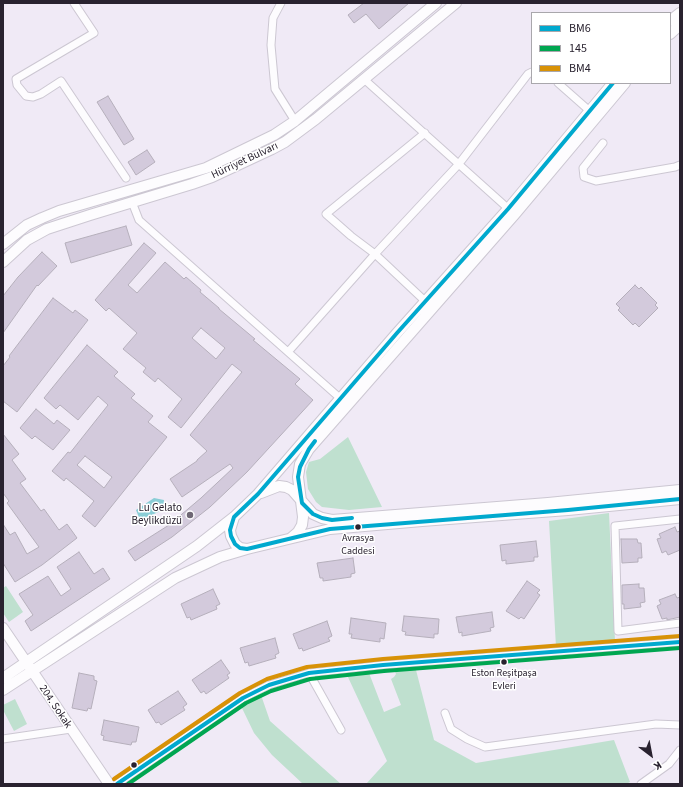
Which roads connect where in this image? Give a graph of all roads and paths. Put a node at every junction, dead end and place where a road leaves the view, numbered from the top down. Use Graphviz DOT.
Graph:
graph roads {
  1 [pos="74,3"];
  2 [pos="281,3"];
  3 [pos="436,3"];
  4 [pos="456,3"];
  5 [pos="680,12"];
  6 [pos="671,20"];
  7 [pos="680,25"];
  8 [pos="671,33"];
  9 [pos="531,72"];
  10 [pos="365,80"];
  11 [pos="559,84"];
  12 [pos="612,84"];
  13 [pos="624,84"];
  14 [pos="593,114"];
  15 [pos="296,120"];
  16 [pos="425,133"];
  17 [pos="603,143"];
  18 [pos="458,165"];
  19 [pos="680,165"];
  20 [pos="126,178"];
  21 [pos="132,202"];
  22 [pos="512,212"];
  23 [pos="3,244"];
  24 [pos="375,254"];
  25 [pos="3,262"];
  26 [pos="426,302"];
  27 [pos="288,352"];
  28 [pos="341,399"];
  29 [pos="680,490"];
  30 [pos="258,494"];
  31 [pos="680,499"];
  32 [pos="302,503"];
  33 [pos="234,517"];
  34 [pos="680,519"];
  35 [pos="291,538"];
  36 [pos="247,549"];
  37 [pos="680,623"];
  38 [pos="3,628"];
  39 [pos="680,642"];
  40 [pos="25,662"];
  41 [pos="31,671"];
  42 [pos="309,673"];
  43 [pos="3,678"];
  44 [pos="3,690"];
  45 [pos="445,713"];
  46 [pos="680,725"];
  47 [pos="71,729"];
  48 [pos="341,730"];
  49 [pos="3,739"];
  50 [pos="680,750"];
  51 [pos="109,784"];
  52 [pos="116,784"];
  53 [pos="641,784"];
  1 -- 20 [label="street"];
  2 -- 15 [label="street"];
  3 -- 15 [label="street, Hürriyet Bulvarı"];
  4 -- 10 [label="street, Hürriyet Bulvarı"];
  5 -- 6 [label="street"];
  7 -- 8 [label="street"];
  9 -- 18 [label="street"];
  10 -- 16 [label="street"];
  10 -- 21 [label="street, Hürriyet Bulvarı"];
  11 -- 14 [label="street"];
  12 -- 14 [label="street"];
  13 -- 14 [label="street"];
  14 -- 22 [label="street"];
  15 -- 23 [label="street, Hürriyet Bulvarı"];
  16 -- 18 [label="street"];
  16 -- 24 [label="street"];
  17 -- 19 [label="street"];
  18 -- 22 [label="street"];
  18 -- 24 [label="street"];
  21 -- 25 [label="street, Hürriyet Bulvarı"];
  21 -- 27 [label="street"];
  22 -- 26 [label="street"];
  22 -- 32 [label="street"];
  24 -- 26 [label="street"];
  24 -- 27 [label="street"];
  26 -- 28 [label="street"];
  27 -- 28 [label="street"];
  28 -- 30 [label="street"];
  29 -- 32 [label="street"];
  30 -- 32 [label="street"];
  30 -- 33 [label="street"];
  31 -- 35 [label="street"];
  32 -- 35 [label="street"];
  33 -- 36 [label="street"];
  33 -- 40 [label="street"];
  34 -- 37 [label="street"];
  35 -- 36 [label="street"];
  36 -- 41 [label="street"];
  38 -- 40 [label="street, 204. Sokak"];
  39 -- 42 [label="street"];
  40 -- 41 [label="street, 204. Sokak"];
  40 -- 43 [label="street"];
  41 -- 44 [label="street"];
  41 -- 47 [label="street, 204. Sokak"];
  42 -- 48 [label="street"];
  42 -- 52 [label="street"];
  45 -- 46 [label="street"];
  47 -- 49 [label="street"];
  47 -- 51 [label="street, 204. Sokak"];
  50 -- 53 [label="street"];
}
